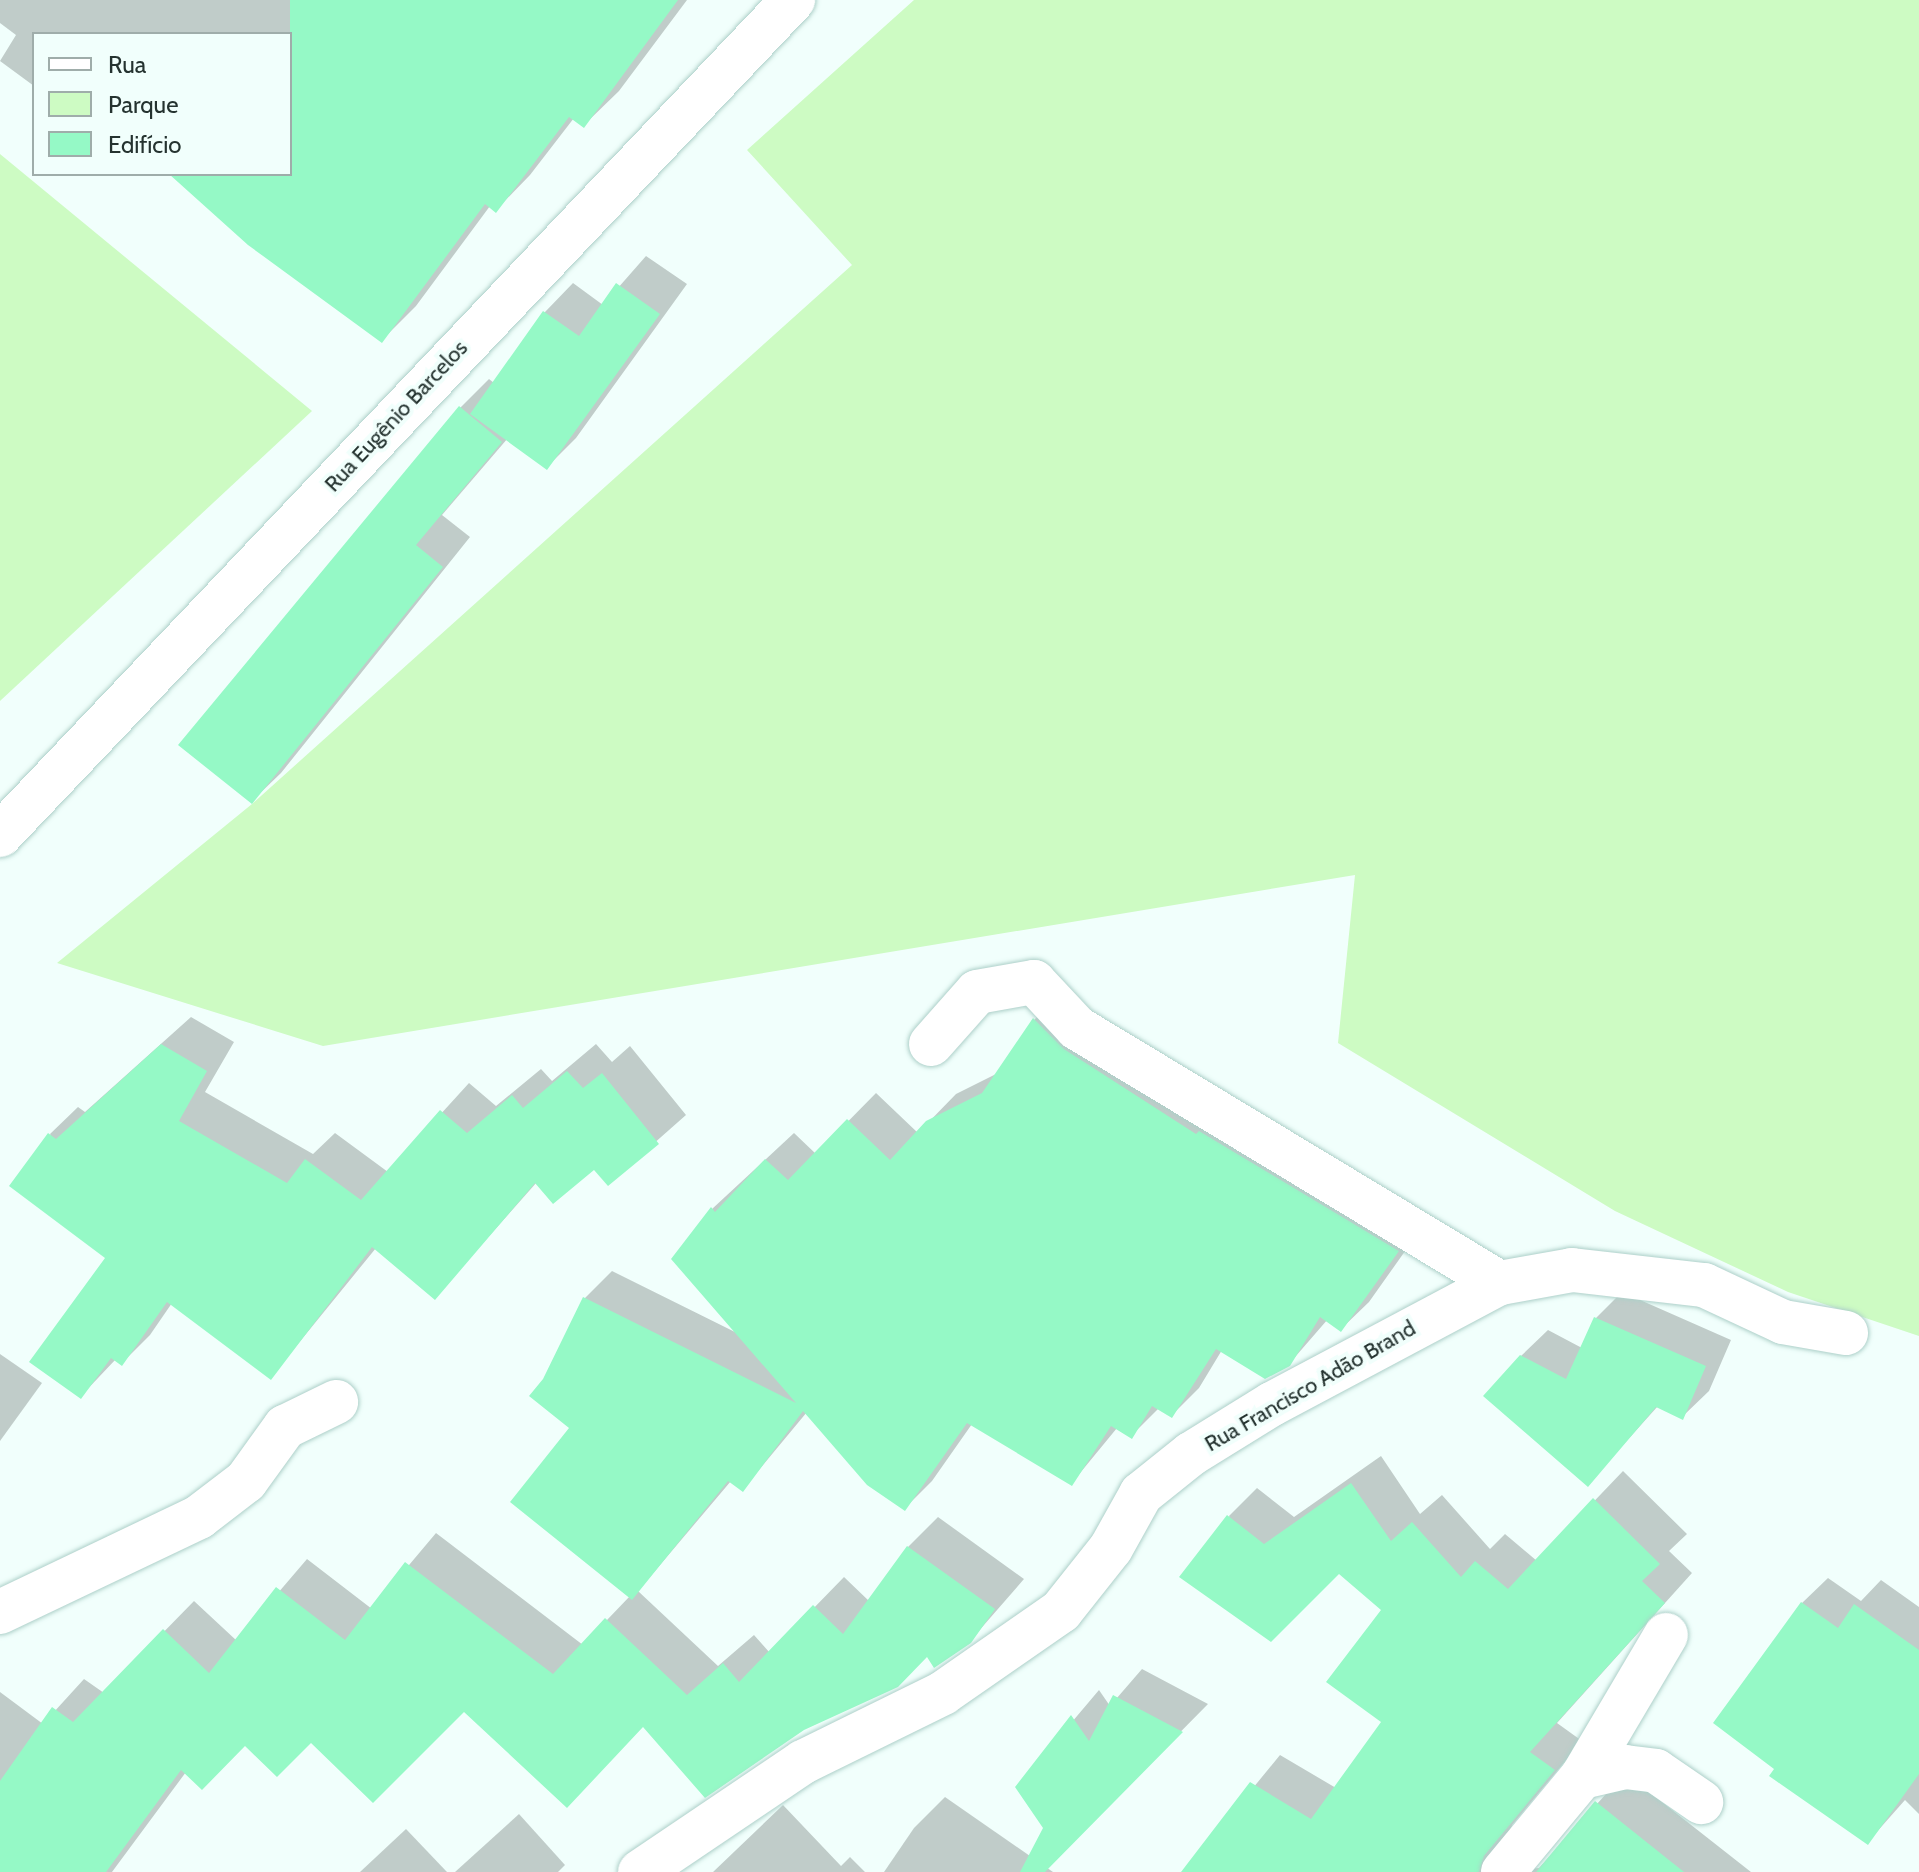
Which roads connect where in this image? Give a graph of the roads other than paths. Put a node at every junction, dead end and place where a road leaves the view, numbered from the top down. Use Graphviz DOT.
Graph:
graph roads {
  1 [pos="793,0"];
  2 [pos="0,835"];
  3 [pos="931,1044"];
  4 [pos="1500,1283"];
  5 [pos="1846,1333"];
  6 [pos="336,1402"];
  7 [pos="0,1612"];
  8 [pos="1666,1635"];
  9 [pos="1582,1777"];
  10 [pos="1701,1802"];
  11 [pos="640,1872"];
  12 [pos="1503,1872"];
  1 -- 2 [label="street, Rua Eugênio Barcelos"];
  3 -- 4 [label="street"];
  4 -- 5 [label="street, Rua Francisco Adão Brand"];
  4 -- 11 [label="street, Rua Francisco Adão Brand"];
  6 -- 7 [label="street"];
  8 -- 9 [label="street"];
  9 -- 10 [label="street"];
  9 -- 12 [label="street"];
}
